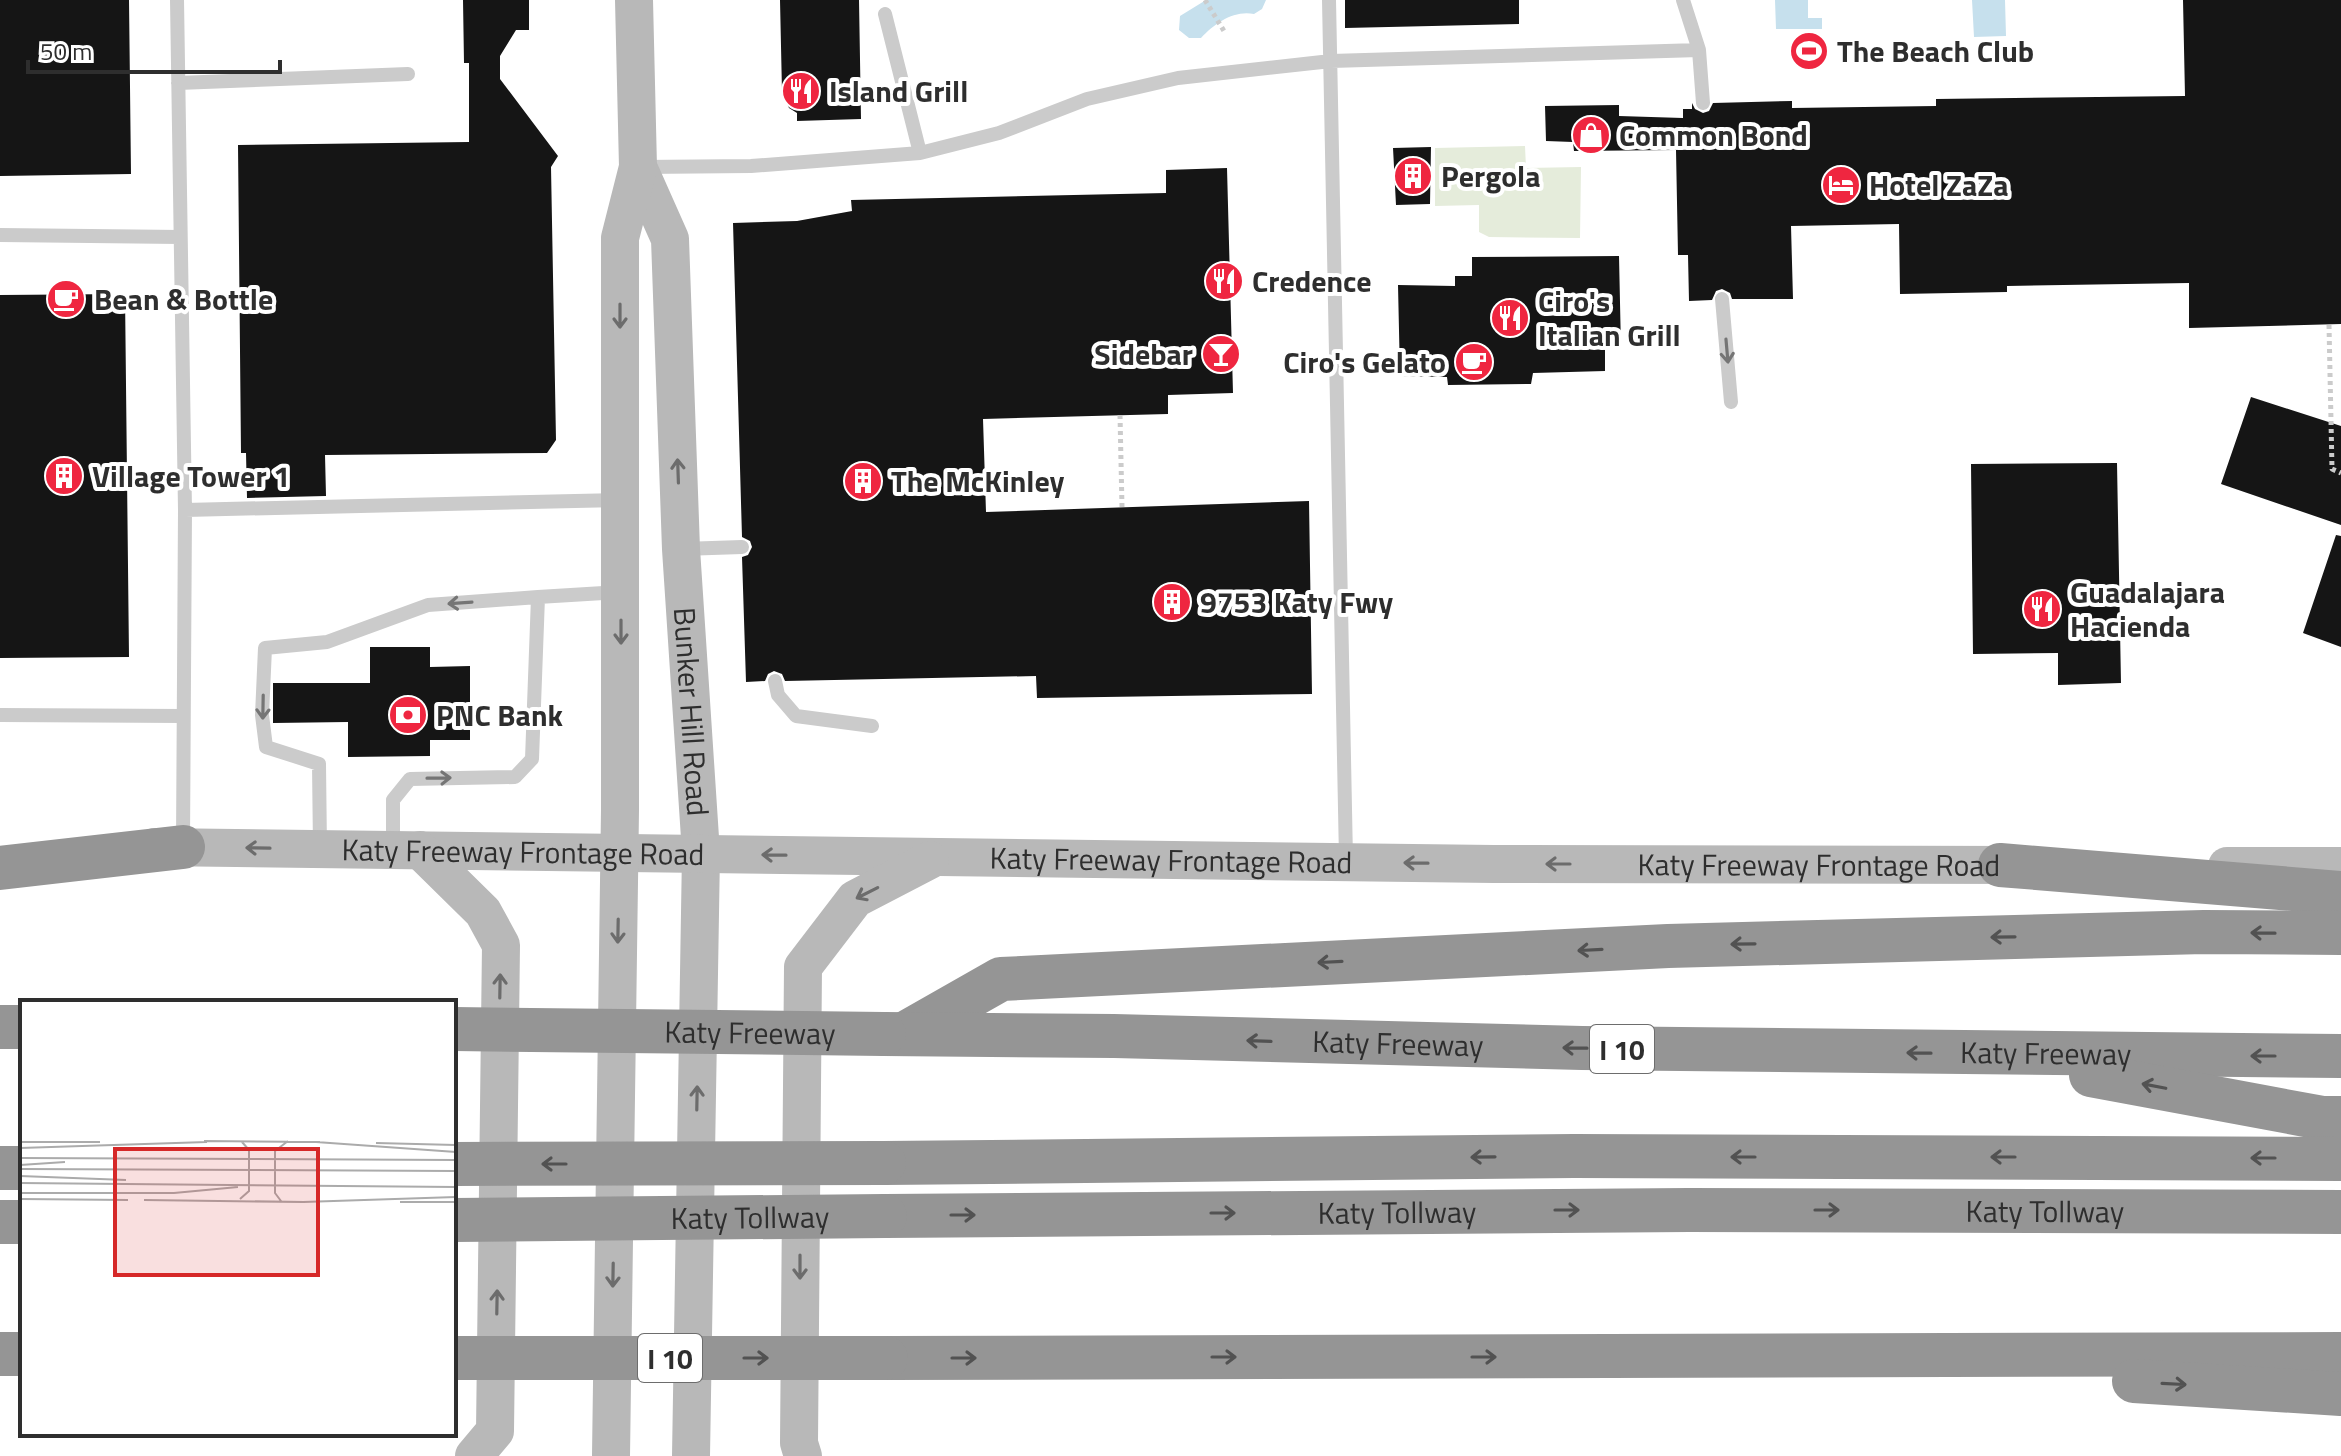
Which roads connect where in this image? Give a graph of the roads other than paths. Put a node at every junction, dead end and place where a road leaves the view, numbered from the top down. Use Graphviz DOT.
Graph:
graph roads {
  1 [pos="177,0"];
  2 [pos="634,0"];
  3 [pos="1329,0"];
  4 [pos="1683,0"];
  5 [pos="885,14"];
  6 [pos="1699,50"];
  7 [pos="1331,61"];
  8 [pos="408,74"];
  9 [pos="178,83"];
  10 [pos="1703,103"];
  11 [pos="920,153"];
  12 [pos="638,167"];
  13 [pos="0,235"];
  14 [pos="180,237"];
  15 [pos="1722,299"];
  16 [pos="1731,402"];
  17 [pos="621,500"];
  18 [pos="185,510"];
  19 [pos="742,547"];
  20 [pos="681,549"];
  21 [pos="621,591"];
  22 [pos="538,597"];
  23 [pos="775,681"];
  24 [pos="0,715"];
  25 [pos="183,716"];
  26 [pos="872,726"];
  27 [pos="0,846"];
  28 [pos="183,847"];
  29 [pos="320,849"];
  30 [pos="407,850"];
  31 [pos="619,853"];
  32 [pos="701,853"];
  33 [pos="936,857"];
  34 [pos="1346,862"];
  35 [pos="2000,865"];
  36 [pos="2341,866"];
  37 [pos="0,868"];
  38 [pos="2341,893"];
  39 [pos="2341,933"];
  40 [pos="456,1029"];
  41 [pos="894,1034"];
  42 [pos="1981,1054"];
  43 [pos="2341,1056"];
  44 [pos="2341,1118"];
  45 [pos="2341,1159"];
  46 [pos="456,1164"];
  47 [pos="2341,1212"];
  48 [pos="456,1220"];
  49 [pos="2341,1331"];
  50 [pos="2341,1354"];
  51 [pos="1889,1355"];
  52 [pos="1704,1356"];
  53 [pos="456,1358"];
  54 [pos="2341,1394"];
  55 [pos="474,1456"];
  56 [pos="611,1456"];
  57 [pos="691,1456"];
  58 [pos="803,1456"];
  1 -- 9 [label="lane"];
  2 -- 12 [label="main road, Bunker Hill Road"];
  3 -- 7 [label="lane"];
  4 -- 6 [label="lane"];
  5 -- 11 [label="lane"];
  6 -- 7 [label="lane"];
  6 -- 10 [label="lane"];
  7 -- 11 [label="lane"];
  7 -- 34 [label="lane"];
  8 -- 9 [label="lane"];
  9 -- 14 [label="lane"];
  11 -- 12 [label="lane"];
  12 -- 17 [label="main road, Bunker Hill Road, one-way"];
  20 -- 12 [label="main road, Bunker Hill Road, one-way"];
  13 -- 14 [label="lane"];
  14 -- 18 [label="lane"];
  15 -- 16 [label="lane, one-way"];
  17 -- 18 [label="lane"];
  17 -- 21 [label="main road, Bunker Hill Road"];
  18 -- 25 [label="lane"];
  19 -- 20 [label="lane"];
  20 -- 32 [label="main road, Bunker Hill Road"];
  21 -- 22 [label="lane"];
  21 -- 31 [label="main road, Bunker Hill Road, one-way"];
  22 -- 29 [label="lane, one-way"];
  30 -- 22 [label="lane, one-way"];
  23 -- 26 [label="lane"];
  24 -- 25 [label="lane"];
  25 -- 28 [label="lane"];
  27 -- 28 [label="main road, Katy Freeway Frontage Road"];
  29 -- 28 [label="main road, Katy Freeway Frontage Road, one-way"];
  28 -- 37 [label="highway"];
  29 -- 30 [label="main road, Katy Freeway Frontage Road"];
  30 -- 31 [label="main road, Katy Freeway Frontage Road"];
  55 -- 30 [label="main road, one-way"];
  31 -- 32 [label="main road, Katy Freeway Frontage Road"];
  31 -- 56 [label="main road, Bunker Hill Road, one-way"];
  33 -- 32 [label="main road, Katy Freeway Frontage Road, one-way"];
  57 -- 32 [label="main road, Bunker Hill Road, one-way"];
  33 -- 34 [label="main road, Katy Freeway Frontage Road"];
  33 -- 58 [label="main road, one-way"];
  35 -- 34 [label="main road, Katy Freeway Frontage Road, one-way"];
  35 -- 36 [label="main road, Katy Freeway Frontage Road"];
  35 -- 38 [label="highway"];
  39 -- 41 [label="highway, one-way"];
  40 -- 41 [label="highway, Katy Freeway / I 10, bridge"];
  42 -- 41 [label="highway, Katy Freeway / I 10, one-way"];
  43 -- 42 [label="highway, Katy Freeway / I 10, one-way"];
  44 -- 42 [label="highway, one-way"];
  45 -- 46 [label="highway, Katy Tollway, one-way, bridge"];
  48 -- 47 [label="highway, Katy Tollway, one-way, bridge"];
  49 -- 51 [label="highway"];
  50 -- 51 [label="highway, I 10"];
  51 -- 52 [label="highway, I 10"];
  53 -- 52 [label="highway, I 10, one-way, bridge"];
  52 -- 54 [label="highway, one-way"];
}
